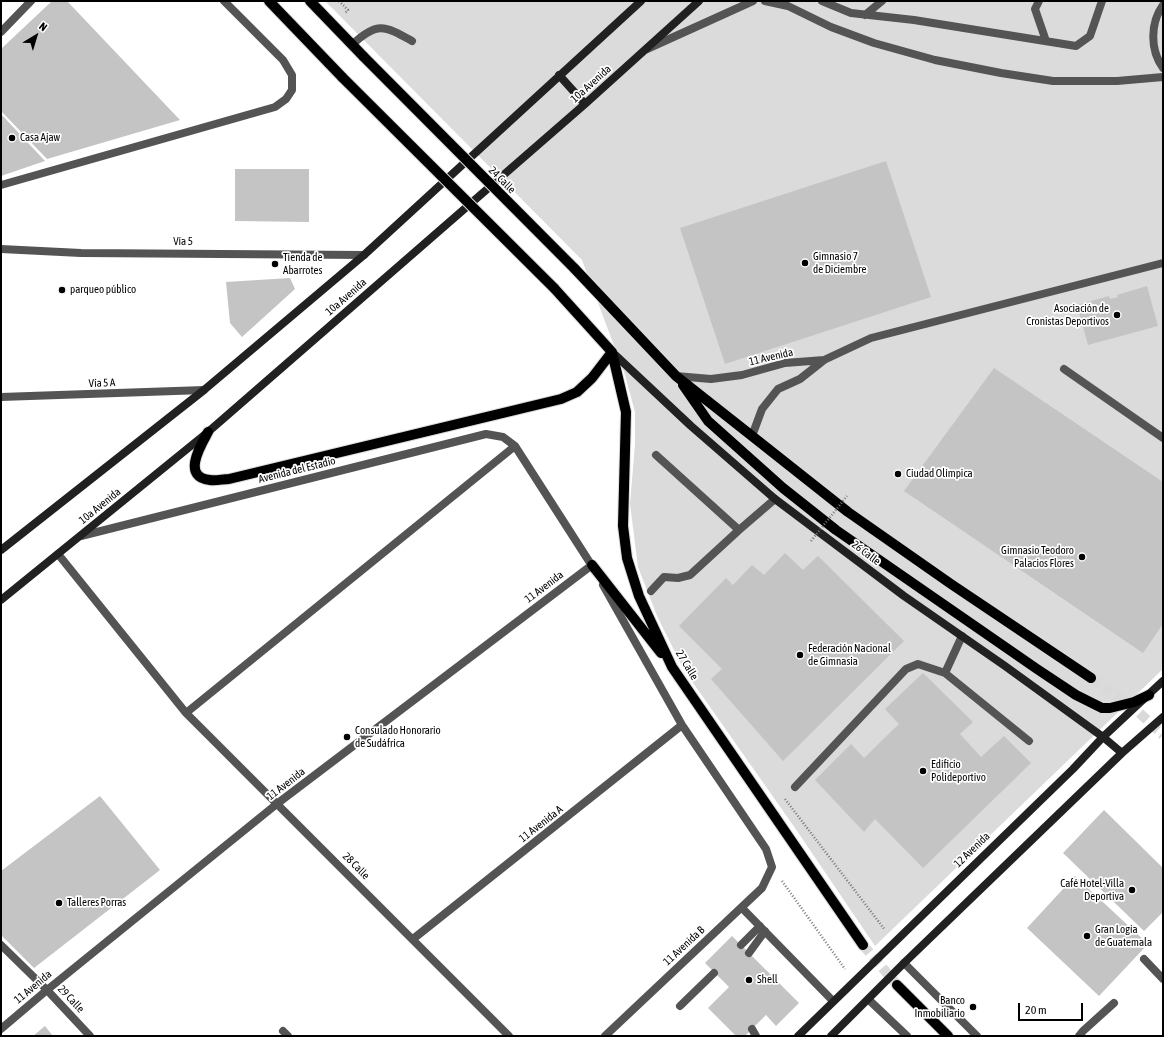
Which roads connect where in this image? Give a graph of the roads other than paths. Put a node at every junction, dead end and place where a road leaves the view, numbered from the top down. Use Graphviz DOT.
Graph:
graph roads {
  1 [pos="31,1"];
  2 [pos="224,1"];
  3 [pos="269,1"];
  4 [pos="310,1"];
  5 [pos="641,1"];
  6 [pos="699,1"];
  7 [pos="754,1"];
  8 [pos="765,1"];
  9 [pos="882,1"];
  10 [pos="1039,1"];
  11 [pos="1102,1"];
  12 [pos="827,2"];
  13 [pos="1163,5"];
  14 [pos="865,15"];
  15 [pos="1,32"];
  16 [pos="412,41"];
  17 [pos="1046,41"];
  18 [pos="352,45"];
  19 [pos="646,49"];
  20 [pos="1163,68"];
  21 [pos="559,75"];
  22 [pos="1163,77"];
  23 [pos="585,104"];
  24 [pos="1,186"];
  25 [pos="1,249"];
  26 [pos="364,254"];
  27 [pos="1163,263"];
  28 [pos="612,352"];
  29 [pos="824,360"];
  30 [pos="1064,369"];
  31 [pos="676,376"];
  32 [pos="204,390"];
  33 [pos="1,397"];
  34 [pos="208,432"];
  35 [pos="752,436"];
  36 [pos="1163,438"];
  37 [pos="516,446"];
  38 [pos="656,454"];
  39 [pos="775,499"];
  40 [pos="739,530"];
  41 [pos="81,536"];
  42 [pos="1,550"];
  43 [pos="58,554"];
  44 [pos="592,565"];
  45 [pos="651,591"];
  46 [pos="1,600"];
  47 [pos="962,636"];
  48 [pos="672,667"];
  49 [pos="945,673"];
  50 [pos="1091,678"];
  51 [pos="1163,681"];
  52 [pos="1149,695"];
  53 [pos="186,713"];
  54 [pos="1163,717"];
  55 [pos="682,725"];
  56 [pos="1103,737"];
  57 [pos="1029,740"];
  58 [pos="1122,753"];
  59 [pos="796,787"];
  60 [pos="278,804"];
  61 [pos="742,908"];
  62 [pos="763,929"];
  63 [pos="413,939"];
  64 [pos="1,945"];
  65 [pos="741,945"];
  66 [pos="863,945"];
  67 [pos="749,953"];
  68 [pos="1144,959"];
  69 [pos="904,964"];
  70 [pos="714,973"];
  71 [pos="1163,979"];
  72 [pos="897,985"];
  73 [pos="47,990"];
  74 [pos="869,1000"];
  75 [pos="833,1001"];
  76 [pos="1114,1003"];
  77 [pos="680,1006"];
  78 [pos="1,1029"];
  79 [pos="90,1036"];
  80 [pos="509,1036"];
  81 [pos="605,1036"];
  82 [pos="798,1036"];
  83 [pos="831,1036"];
  84 [pos="907,1036"];
  85 [pos="948,1036"];
  86 [pos="976,1036"];
  87 [pos="1079,1036"];
  1 -- 15 [label="street"];
  2 -- 24 [label="street"];
  3 -- 28 [label="main road, bridge"];
  4 -- 18 [label="main road, 24 Calle"];
  5 -- 21 [label="main road, 10a Avenida"];
  6 -- 19 [label="main road, 10a Avenida"];
  7 -- 19 [label="street"];
  8 -- 22 [label="street"];
  9 -- 14 [label="street"];
  10 -- 17 [label="street"];
  11 -- 17 [label="street"];
  12 -- 14 [label="street"];
  13 -- 20 [label="street"];
  14 -- 17 [label="street"];
  16 -- 18 [label="street"];
  18 -- 31 [label="main road, 24 Calle, bridge"];
  19 -- 23 [label="main road, 10a Avenida"];
  21 -- 23 [label="main road"];
  21 -- 26 [label="main road, 10a Avenida"];
  23 -- 34 [label="main road, 10a Avenida"];
  25 -- 26 [label="street, Vía 5"];
  26 -- 32 [label="main road, 10a Avenida"];
  27 -- 29 [label="street"];
  28 -- 34 [label="main road"];
  28 -- 39 [label="main road, 26 Calle"];
  28 -- 48 [label="main road, 27 Calle"];
  29 -- 31 [label="street, 11 Avenida"];
  29 -- 35 [label="street"];
  30 -- 36 [label="street"];
  31 -- 35 [label="main road"];
  31 -- 52 [label="main road"];
  32 -- 33 [label="street, Vía 5 A"];
  32 -- 42 [label="main road, 10a Avenida"];
  34 -- 41 [label="main road, 10a Avenida"];
  35 -- 50 [label="main road"];
  37 -- 41 [label="street, Avenida del Estadio"];
  37 -- 44 [label="street"];
  37 -- 53 [label="street"];
  38 -- 40 [label="street"];
  39 -- 40 [label="street"];
  39 -- 47 [label="main road, 26 Calle"];
  40 -- 45 [label="street"];
  41 -- 43 [label="main road, 10a Avenida"];
  43 -- 46 [label="main road, 10a Avenida"];
  43 -- 53 [label="street, 28 Calle"];
  44 -- 48 [label="main road"];
  44 -- 55 [label="street"];
  44 -- 60 [label="street, 11 Avenida"];
  47 -- 49 [label="street"];
  47 -- 56 [label="main road, 26 Calle"];
  48 -- 66 [label="main road, 27 Calle"];
  49 -- 57 [label="street"];
  49 -- 59 [label="street"];
  51 -- 52 [label="main road, 12 Avenida"];
  52 -- 56 [label="main road, 12 Avenida"];
  53 -- 60 [label="street, 28 Calle"];
  54 -- 58 [label="main road"];
  55 -- 61 [label="street, 11 Avenida B"];
  55 -- 63 [label="street, 11 Avenida A"];
  56 -- 58 [label="main road, 26 Calle"];
  56 -- 75 [label="main road, 12 Avenida"];
  58 -- 69 [label="main road"];
  60 -- 63 [label="street, 28 Calle"];
  60 -- 73 [label="street, 11 Avenida"];
  61 -- 62 [label="street"];
  61 -- 81 [label="street, 11 Avenida B"];
  62 -- 65 [label="street"];
  62 -- 67 [label="street"];
  62 -- 75 [label="street"];
  63 -- 80 [label="street, 28 Calle"];
  64 -- 73 [label="street, 29 Calle"];
  68 -- 71 [label="street"];
  69 -- 74 [label="main road"];
  69 -- 86 [label="street"];
  70 -- 77 [label="street"];
  72 -- 85 [label="main road"];
  73 -- 78 [label="street, 11 Avenida"];
  73 -- 79 [label="street, 29 Calle"];
  74 -- 83 [label="main road"];
  74 -- 84 [label="street"];
  75 -- 82 [label="main road, 12 Avenida"];
  76 -- 87 [label="street"];
}
